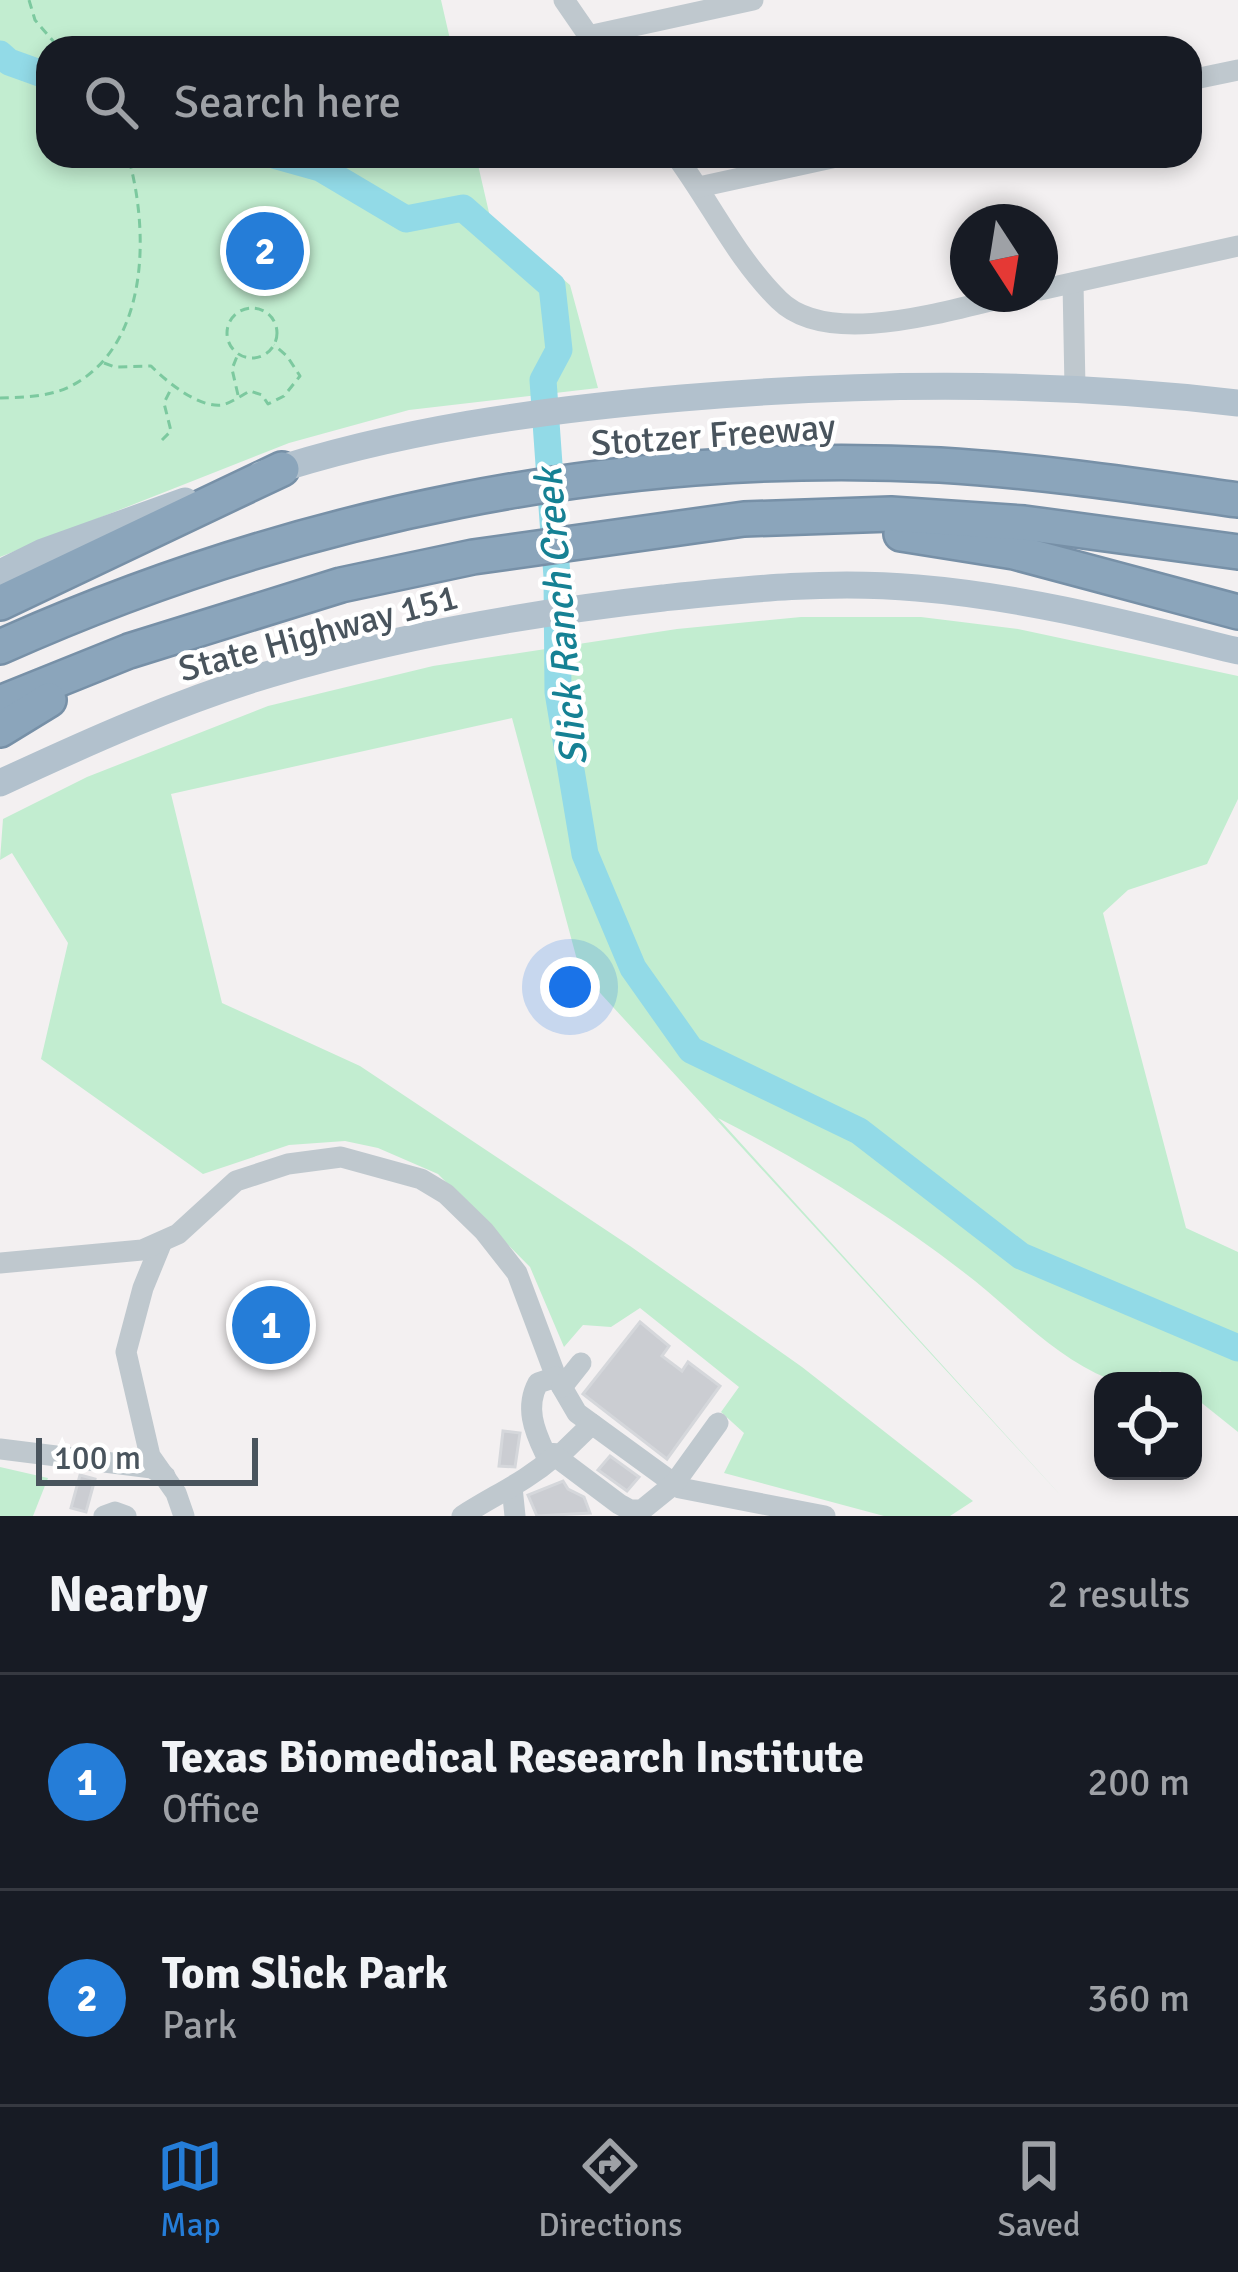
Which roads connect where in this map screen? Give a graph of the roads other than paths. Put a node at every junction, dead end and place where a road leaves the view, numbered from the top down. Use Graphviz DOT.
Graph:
graph roads {
  1 [pos="564,0"];
  2 [pos="753,0"];
  3 [pos="589,36"];
  4 [pos="616,36"];
  5 [pos="1238,70"];
  6 [pos="1202,78"];
  7 [pos="685,168"];
  8 [pos="787,168"];
  9 [pos="699,187"];
  10 [pos="1238,246"];
  11 [pos="1072,283"];
  12 [pos="1058,286"];
  13 [pos="950,309"];
  14 [pos="1075,388"];
  15 [pos="1238,403"];
  16 [pos="282,469"];
  17 [pos="1238,500"];
  18 [pos="744,519"];
  19 [pos="1238,552"];
  20 [pos="0,573"];
  21 [pos="0,604"];
  22 [pos="1238,612"];
  23 [pos="0,647"];
  24 [pos="128,651"];
  25 [pos="1238,651"];
  26 [pos="0,703"];
  27 [pos="0,730"];
  28 [pos="0,783"];
  29 [pos="161,1244"];
  30 [pos="112,1252"];
  31 [pos="0,1263"];
  32 [pos="143,1288"];
  33 [pos="581,1363"];
  34 [pos="559,1382"];
  35 [pos="718,1423"];
  36 [pos="592,1424"];
  37 [pos="0,1449"];
  38 [pos="555,1456"];
  39 [pos="165,1477"];
  40 [pos="674,1484"];
  41 [pos="512,1487"];
  42 [pos="644,1513"];
  43 [pos="104,1516"];
  44 [pos="126,1516"];
  45 [pos="184,1516"];
  46 [pos="463,1516"];
  47 [pos="515,1516"];
  48 [pos="825,1516"];
  1 -- 3 [label="street"];
  2 -- 4 [label="street"];
  5 -- 6 [label="street"];
  7 -- 9 [label="street"];
  8 -- 9 [label="street"];
  9 -- 13 [label="street"];
  10 -- 11 [label="street"];
  11 -- 12 [label="street"];
  11 -- 14 [label="street"];
  14 -- 15 [label="main road"];
  14 -- 16 [label="main road"];
  16 -- 20 [label="main road"];
  16 -- 21 [label="highway"];
  17 -- 23 [label="highway, Stotzer Freeway"];
  18 -- 19 [label="highway"];
  18 -- 22 [label="highway"];
  18 -- 24 [label="highway"];
  24 -- 26 [label="highway"];
  24 -- 27 [label="highway"];
  25 -- 28 [label="main road, State Highway 151"];
  29 -- 30 [label="street"];
  29 -- 32 [label="street"];
  29 -- 34 [label="street"];
  30 -- 31 [label="street"];
  30 -- 32 [label="street"];
  32 -- 39 [label="street"];
  33 -- 34 [label="street"];
  34 -- 36 [label="street"];
  34 -- 38 [label="street"];
  35 -- 40 [label="street"];
  36 -- 38 [label="street"];
  36 -- 40 [label="street"];
  37 -- 39 [label="street"];
  38 -- 41 [label="street"];
  38 -- 42 [label="street"];
  39 -- 45 [label="street"];
  40 -- 42 [label="street"];
  40 -- 48 [label="street"];
  41 -- 46 [label="street"];
  41 -- 47 [label="street"];
  43 -- 44 [label="street"];
}
